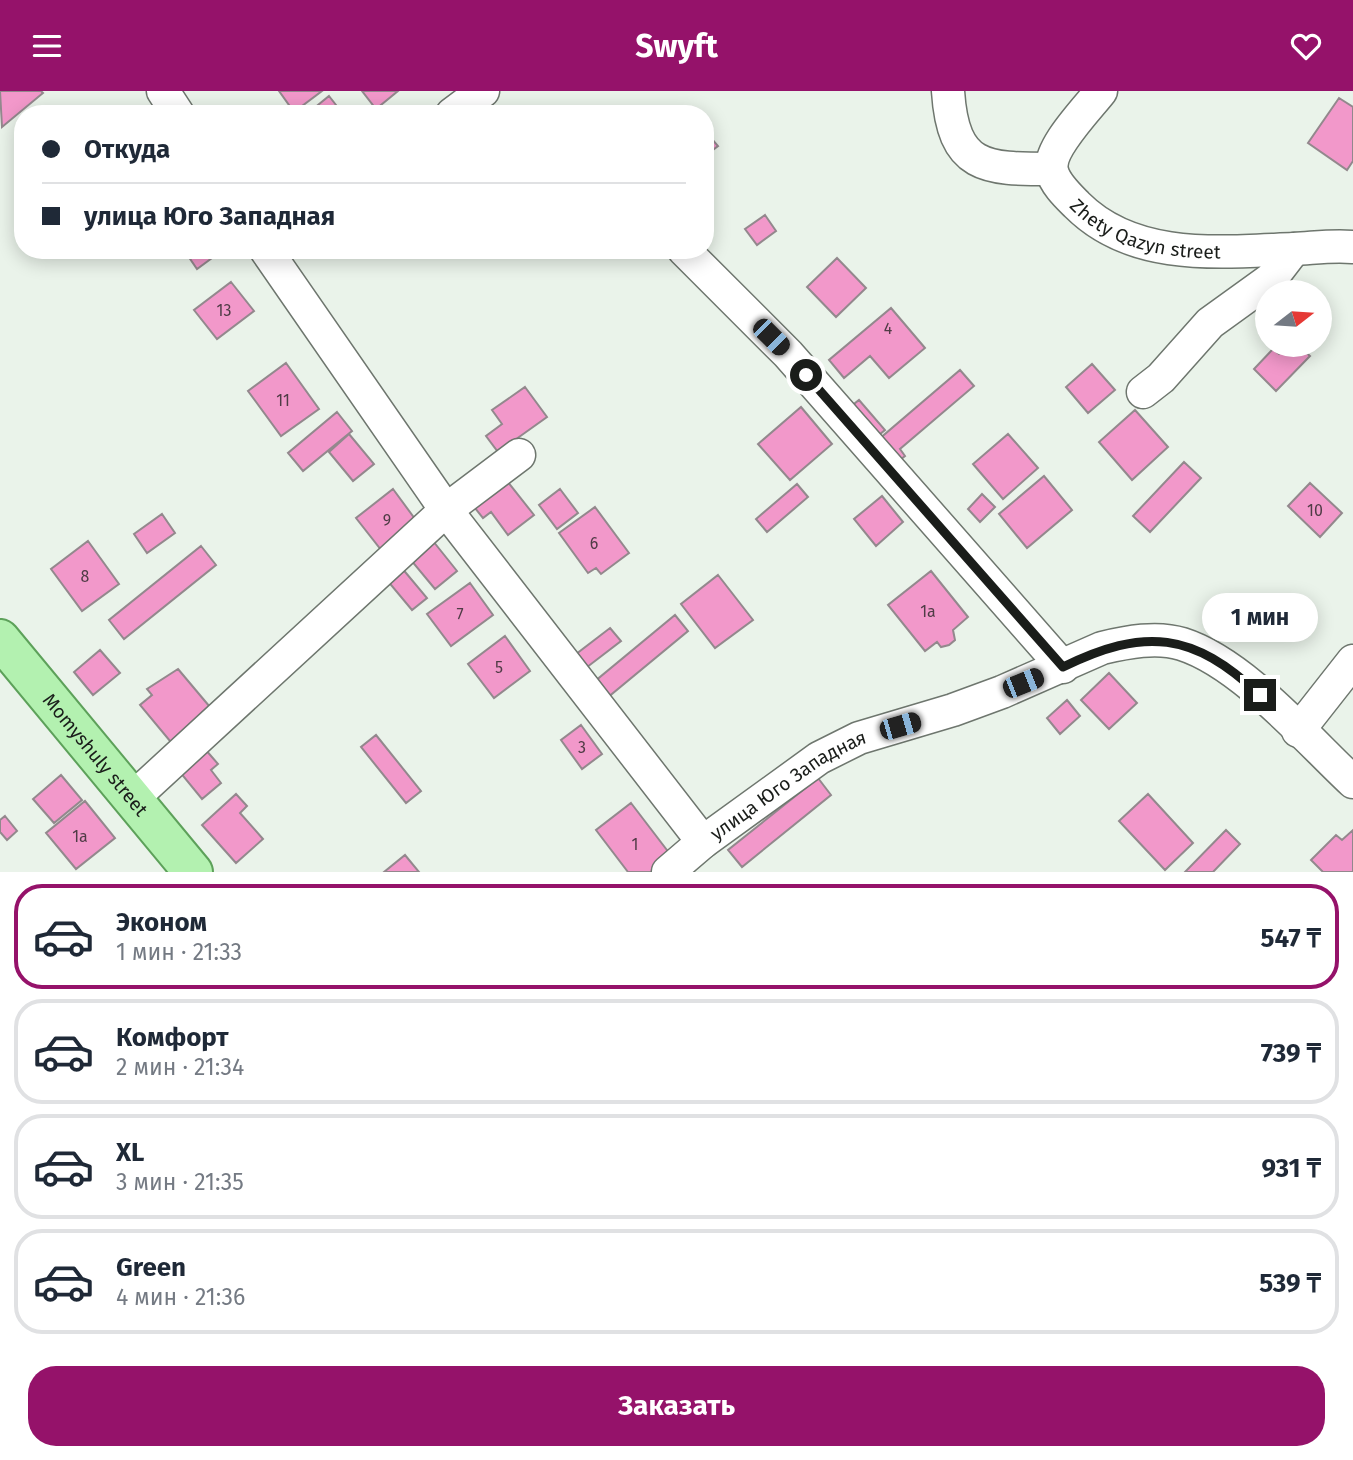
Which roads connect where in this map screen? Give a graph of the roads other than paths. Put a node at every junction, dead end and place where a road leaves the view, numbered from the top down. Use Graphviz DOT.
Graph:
graph roads {
  1 [pos="483,91"];
  2 [pos="948,91"];
  3 [pos="1101,91"];
  4 [pos="465,105"];
  5 [pos="1051,169"];
  6 [pos="1353,247"];
  7 [pos="1294,249"];
  8 [pos="280,259"];
  9 [pos="693,259"];
  10 [pos="1143,392"];
  11 [pos="519,455"];
  12 [pos="446,510"];
  13 [pos="0,639"];
  14 [pos="1353,661"];
  15 [pos="1063,667"];
  16 [pos="1298,731"];
  17 [pos="1353,782"];
  18 [pos="132,799"];
  19 [pos="703,842"];
  20 [pos="193,872"];
  21 [pos="668,872"];
  1 -- 4 [label="street"];
  2 -- 5 [label="street"];
  3 -- 5 [label="street"];
  5 -- 7 [label="street, Zhety Qazyn street"];
  6 -- 7 [label="street, Zhety Qazyn street"];
  7 -- 10 [label="street"];
  8 -- 12 [label="street"];
  9 -- 15 [label="street"];
  11 -- 12 [label="street"];
  12 -- 18 [label="street"];
  12 -- 19 [label="street"];
  13 -- 18 [label="main road, Momyshuly street"];
  14 -- 16 [label="street"];
  15 -- 16 [label="street, улица Юго Западная"];
  15 -- 19 [label="street, улица Юго Западная"];
  16 -- 17 [label="street, улица Юго Западная"];
  18 -- 20 [label="main road, Momyshuly street"];
  19 -- 21 [label="street, улица Юго Западная"];
}
